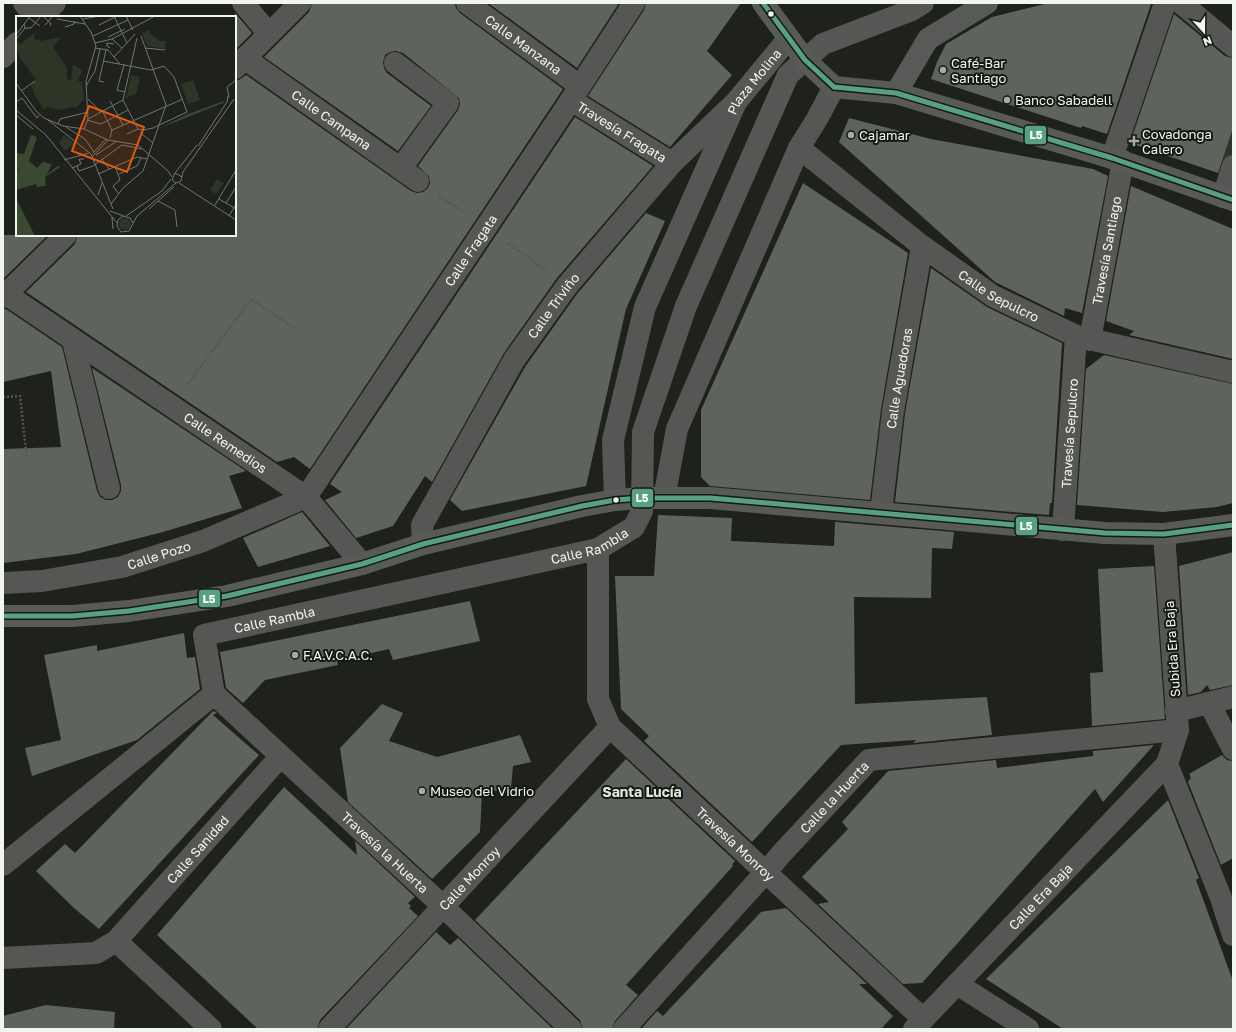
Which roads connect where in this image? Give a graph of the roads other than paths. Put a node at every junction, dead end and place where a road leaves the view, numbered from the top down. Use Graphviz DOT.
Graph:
graph roads {
  1 [pos="24,3"];
  2 [pos="55,3"];
  3 [pos="243,3"];
  4 [pos="300,3"];
  5 [pos="467,3"];
  6 [pos="634,3"];
  7 [pos="763,3"];
  8 [pos="923,3"];
  9 [pos="988,3"];
  10 [pos="1165,3"];
  11 [pos="1182,3"];
  12 [pos="35,16"];
  13 [pos="42,16"];
  14 [pos="269,34"];
  15 [pos="788,39"];
  16 [pos="16,44"];
  17 [pos="1233,46"];
  18 [pos="3,57"];
  19 [pos="805,60"];
  20 [pos="240,63"];
  21 [pos="395,63"];
  22 [pos="834,87"];
  23 [pos="576,93"];
  24 [pos="896,93"];
  25 [pos="736,102"];
  26 [pos="799,148"];
  27 [pos="1117,159"];
  28 [pos="672,163"];
  29 [pos="1233,166"];
  30 [pos="400,168"];
  31 [pos="1233,169"];
  32 [pos="418,181"];
  33 [pos="1228,198"];
  34 [pos="65,236"];
  35 [pos="922,246"];
  36 [pos="4,296"];
  37 [pos="1083,338"];
  38 [pos="73,341"];
  39 [pos="1233,372"];
  40 [pos="109,488"];
  41 [pos="306,497"];
  42 [pos="642,498"];
  43 [pos="664,498"];
  44 [pos="615,500"];
  45 [pos="881,512"];
  46 [pos="1233,525"];
  47 [pos="1063,530"];
  48 [pos="1164,534"];
  49 [pos="423,544"];
  50 [pos="598,549"];
  51 [pos="362,564"];
  52 [pos="3,583"];
  53 [pos="3,616"];
  54 [pos="214,694"];
  55 [pos="1233,697"];
  56 [pos="1209,703"];
  57 [pos="1177,721"];
  58 [pos="610,727"];
  59 [pos="1233,748"];
  60 [pos="280,757"];
  61 [pos="1167,764"];
  62 [pos="3,866"];
  63 [pos="766,872"];
  64 [pos="1225,884"];
  65 [pos="443,907"];
  66 [pos="1233,935"];
  67 [pos="116,942"];
  68 [pos="3,958"];
  69 [pos="957,984"];
  70 [pos="918,1024"];
  71 [pos="211,1029"];
  72 [pos="329,1029"];
  73 [pos="571,1029"];
  74 [pos="624,1029"];
  75 [pos="1028,1029"];
  1 -- 12 [label="street"];
  2 -- 13 [label="street"];
  3 -- 14 [label="street"];
  4 -- 14 [label="street"];
  5 -- 23 [label="street, Calle Manzana"];
  6 -- 23 [label="street, Calle Fragata"];
  7 -- 15 [label="street"];
  8 -- 19 [label="street, Calle Rambla"];
  9 -- 24 [label="street"];
  10 -- 27 [label="street, Travesía Santiago"];
  11 -- 17 [label="street"];
  14 -- 20 [label="street"];
  15 -- 19 [label="street, Plaza Molina"];
  15 -- 25 [label="street, Plaza Molina"];
  16 -- 18 [label="street"];
  19 -- 22 [label="street, Plaza Molina"];
  19 -- 42 [label="street, Calle Rambla"];
  20 -- 30 [label="street, Calle Campana"];
  21 -- 30 [label="street"];
  22 -- 24 [label="street"];
  22 -- 26 [label="street"];
  23 -- 28 [label="street, Travesía Fragata"];
  23 -- 41 [label="street, Calle Fragata"];
  24 -- 27 [label="street"];
  25 -- 28 [label="street, Calle Triviño"];
  25 -- 44 [label="street, Plaza Molina"];
  26 -- 35 [label="street, Calle Sepulcro"];
  26 -- 43 [label="street"];
  27 -- 33 [label="street"];
  27 -- 37 [label="street, Travesía Santiago"];
  28 -- 49 [label="street, Calle Triviño"];
  29 -- 33 [label="street"];
  30 -- 32 [label="street, Calle Campana"];
  31 -- 33 [label="street"];
  34 -- 36 [label="street"];
  35 -- 37 [label="street, Calle Sepulcro"];
  35 -- 45 [label="street, Calle Aguadoras"];
  36 -- 38 [label="street, Calle Remedios"];
  37 -- 39 [label="street, Calle Sepulcro"];
  37 -- 47 [label="street, Travesía Sepulcro"];
  38 -- 40 [label="street"];
  38 -- 41 [label="street, Calle Remedios"];
  41 -- 51 [label="street, Calle Remedios"];
  41 -- 52 [label="street, Calle Pozo"];
  42 -- 43 [label="street"];
  42 -- 44 [label="street"];
  42 -- 50 [label="street, Calle Rambla"];
  43 -- 45 [label="street"];
  44 -- 49 [label="street"];
  45 -- 47 [label="street"];
  46 -- 48 [label="street"];
  47 -- 48 [label="street"];
  48 -- 57 [label="street, Subida Era Baja"];
  49 -- 51 [label="street"];
  50 -- 54 [label="street, Calle Rambla"];
  50 -- 58 [label="street, Travesía Monroy"];
  51 -- 53 [label="street"];
  54 -- 60 [label="street, Travesía la Huerta"];
  54 -- 62 [label="street"];
  55 -- 56 [label="street, Calle la Huerta"];
  56 -- 57 [label="street, Calle la Huerta"];
  56 -- 59 [label="street"];
  57 -- 61 [label="street, Subida Era Baja"];
  57 -- 63 [label="street, Calle la Huerta"];
  58 -- 63 [label="street, Travesía Monroy"];
  58 -- 65 [label="street, Calle Monroy"];
  60 -- 65 [label="street, Travesía la Huerta"];
  60 -- 67 [label="street, Calle Sanidad"];
  61 -- 64 [label="street"];
  61 -- 69 [label="street, Calle Era Baja"];
  63 -- 70 [label="street, Travesía Monroy"];
  63 -- 74 [label="street, Calle la Huerta"];
  64 -- 66 [label="street"];
  65 -- 72 [label="street, Calle Monroy"];
  65 -- 73 [label="street, Travesía la Huerta"];
  67 -- 68 [label="street, Calle Sanidad"];
  67 -- 71 [label="street"];
  69 -- 70 [label="street, Calle Era Baja"];
  69 -- 75 [label="street"];
}
